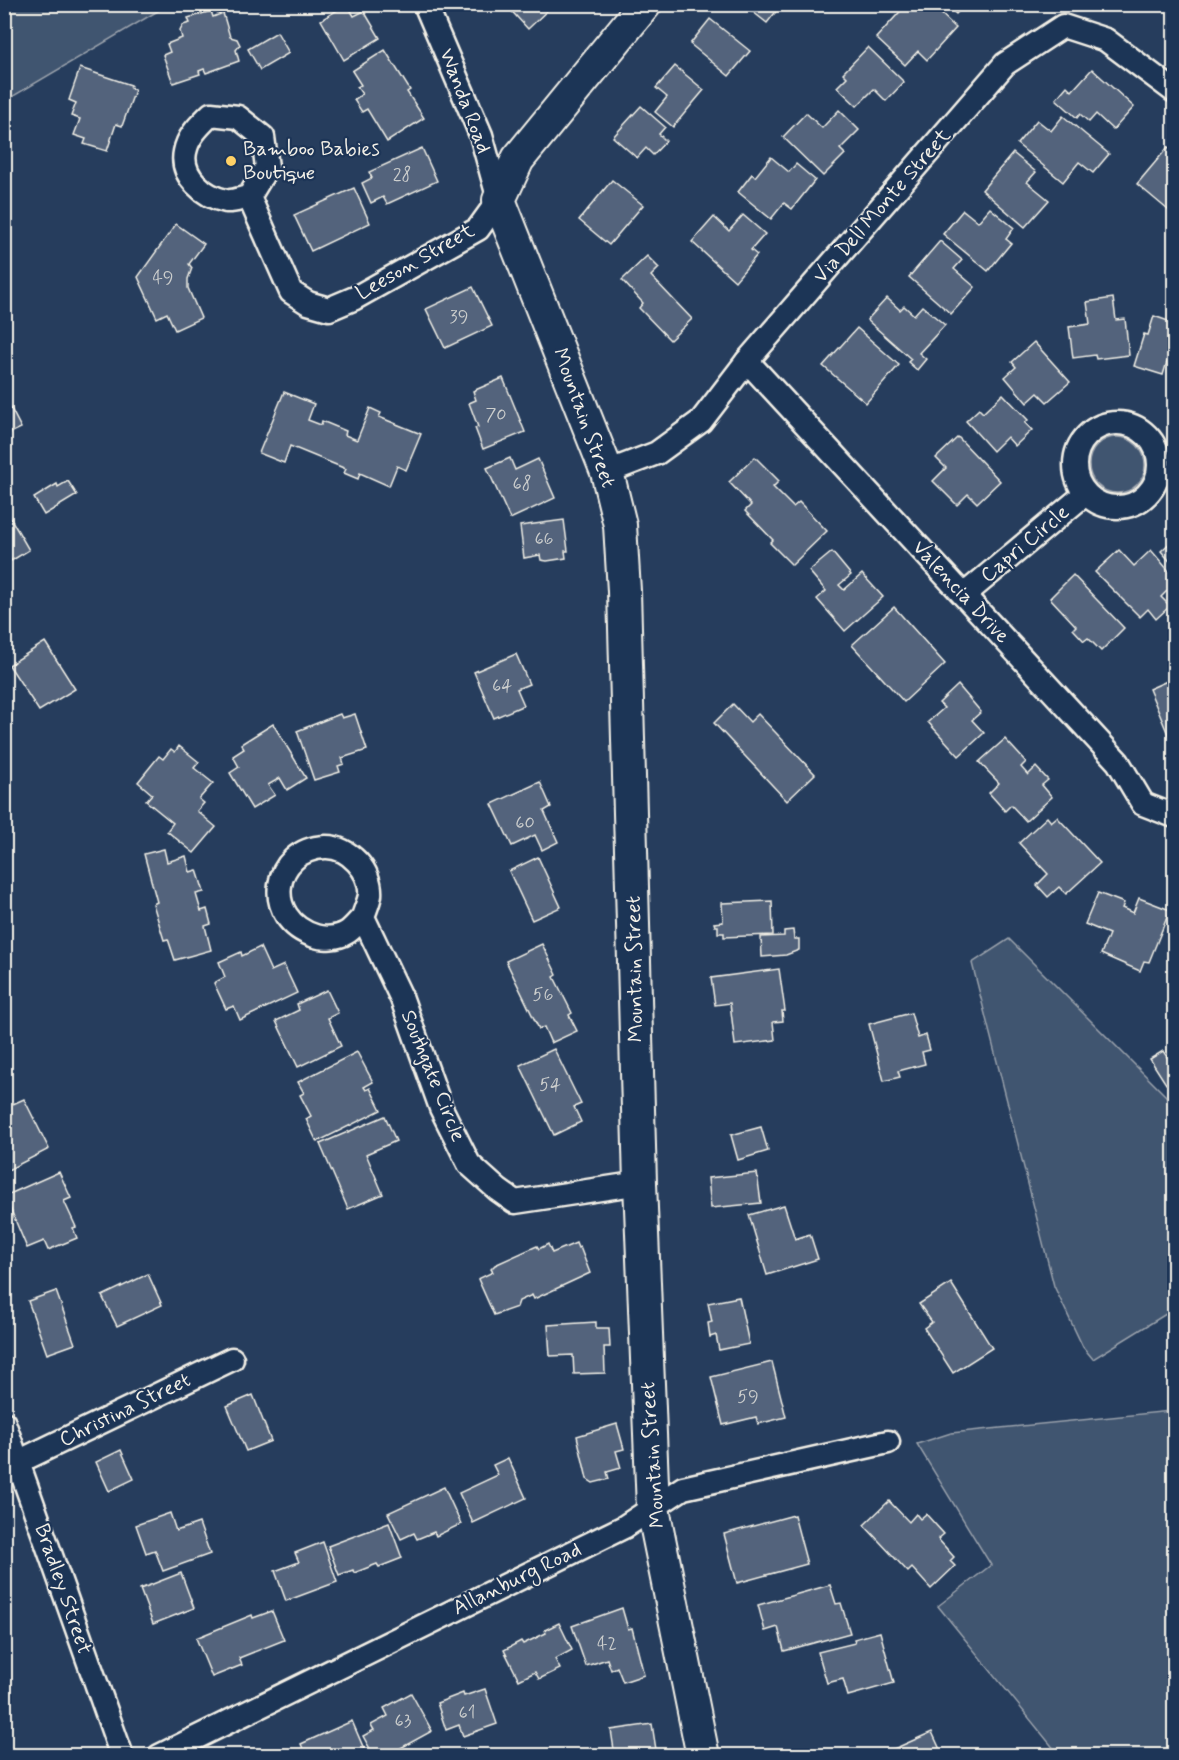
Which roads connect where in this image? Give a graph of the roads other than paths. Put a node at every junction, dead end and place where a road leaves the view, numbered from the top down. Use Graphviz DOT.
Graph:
graph roads {
  1 [pos="426,4"];
  2 [pos="645,4"];
  3 [pos="1174,91"];
  4 [pos="249,197"];
  5 [pos="499,200"];
  6 [pos="747,361"];
  7 [pos="607,472"];
  8 [pos="1085,494"];
  9 [pos="964,595"];
  10 [pos="1174,816"];
  11 [pos="363,917"];
  12 [pos="640,1183"];
  13 [pos="232,1359"];
  14 [pos="4,1423"];
  15 [pos="888,1442"];
  16 [pos="18,1462"];
  17 [pos="652,1509"];
  18 [pos="122,1755"];
  19 [pos="159,1755"];
  20 [pos="703,1755"];
  1 -- 5 [label="street, Wanda Road"];
  2 -- 5 [label="street, Leeson Street"];
  3 -- 6 [label="street, Via Dell Monte Street"];
  4 -- 5 [label="street, Leeson Street"];
  5 -- 7 [label="street, Mountain Street"];
  6 -- 7 [label="street, Via Dell Monte Street"];
  6 -- 9 [label="street, Valencia Drive"];
  7 -- 12 [label="street, Mountain Street"];
  8 -- 9 [label="street, Capri Circle"];
  9 -- 10 [label="street, Valencia Drive"];
  11 -- 11 [label="street"];
  11 -- 12 [label="street, Southgate Circle"];
  12 -- 17 [label="street, Mountain Street"];
  13 -- 16 [label="street, Christina Street"];
  14 -- 16 [label="street, Bradley Street"];
  15 -- 17 [label="street, Allanburg Road"];
  16 -- 18 [label="street, Bradley Street"];
  17 -- 19 [label="street, Allanburg Road"];
  17 -- 20 [label="street, Mountain Street"];
}
